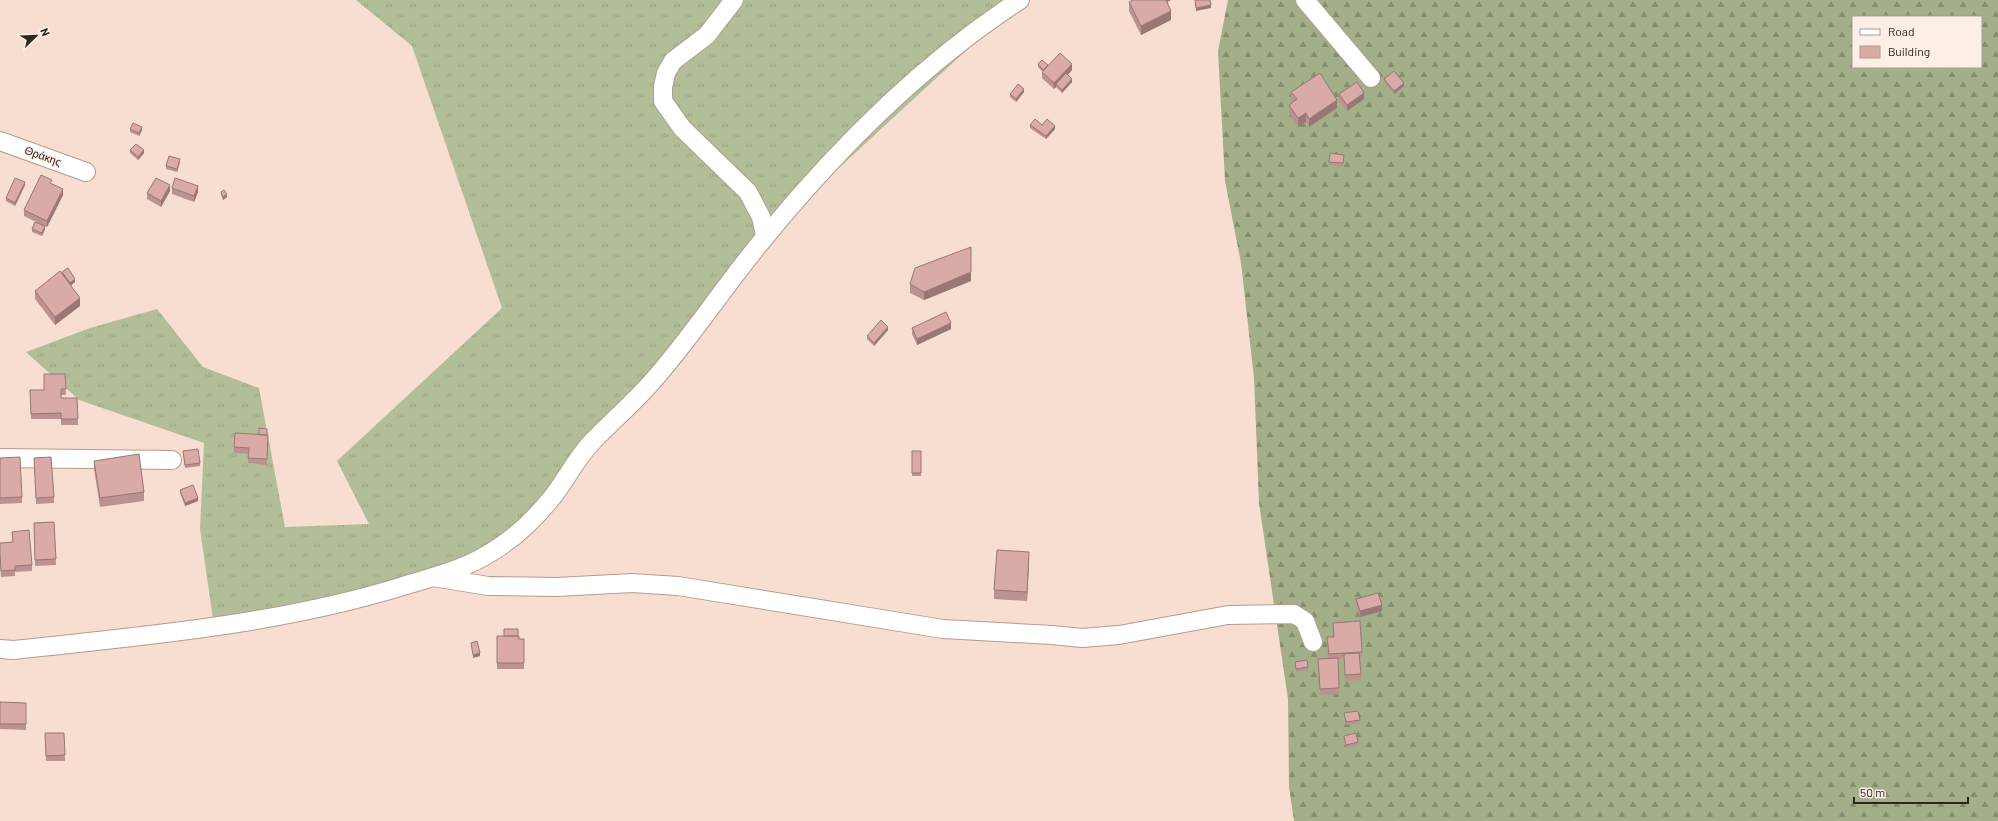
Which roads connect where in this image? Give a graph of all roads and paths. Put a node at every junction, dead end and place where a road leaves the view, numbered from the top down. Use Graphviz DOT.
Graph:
graph roads {
  1 [pos="734,0"];
  2 [pos="1020,0"];
  3 [pos="1305,0"];
  4 [pos="1371,78"];
  5 [pos="0,141"];
  6 [pos="86,172"];
  7 [pos="765,236"];
  8 [pos="0,458"];
  9 [pos="172,460"];
  10 [pos="431,577"];
  11 [pos="1313,642"];
  12 [pos="0,649"];
  1 -- 7 [label="street"];
  2 -- 7 [label="street"];
  3 -- 4 [label="street"];
  5 -- 6 [label="street, Θράκης"];
  7 -- 10 [label="street"];
  8 -- 9 [label="street"];
  10 -- 11 [label="street"];
  10 -- 12 [label="street"];
}
